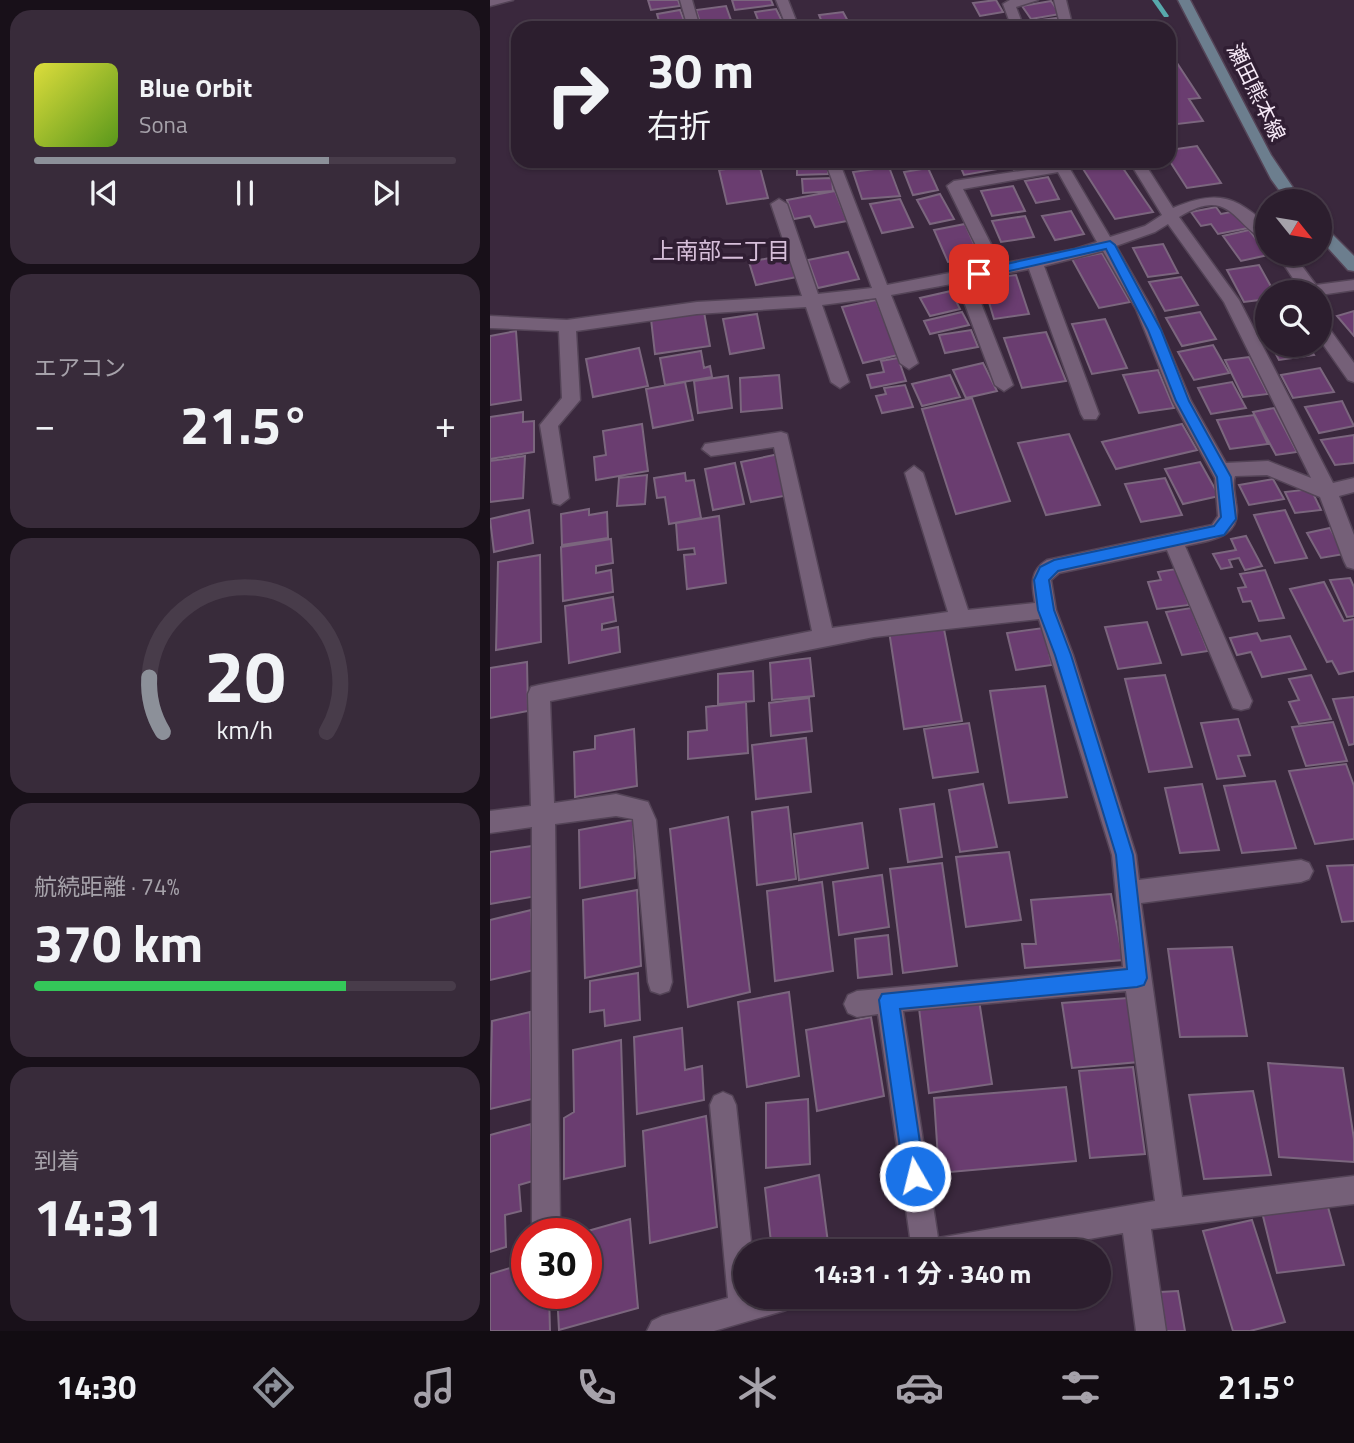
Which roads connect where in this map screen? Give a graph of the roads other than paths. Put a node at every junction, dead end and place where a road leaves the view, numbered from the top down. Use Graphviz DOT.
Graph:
graph roads {
  1 [pos="507,0"];
  2 [pos="686,0"];
  3 [pos="782,0"];
  4 [pos="1032,0"];
  5 [pos="1060,0"];
  6 [pos="1184,0"];
  7 [pos="490,2"];
  8 [pos="692,21"];
  9 [pos="790,21"];
  10 [pos="1015,21"];
  11 [pos="1066,21"];
  12 [pos="835,168"];
  13 [pos="1056,168"];
  14 [pos="1063,168"];
  15 [pos="1140,168"];
  16 [pos="1287,189"];
  17 [pos="779,204"];
  18 [pos="1171,217"];
  19 [pos="1255,222"];
  20 [pos="1332,243"];
  21 [pos="1110,245"];
  22 [pos="1035,263"];
  23 [pos="1354,266"];
  24 [pos="996,271"];
  25 [pos="963,277"];
  26 [pos="1354,285"];
  27 [pos="1332,288"];
  28 [pos="880,292"];
  29 [pos="811,301"];
  30 [pos="490,322"];
  31 [pos="567,326"];
  32 [pos="1332,345"];
  33 [pos="909,363"];
  34 [pos="1354,376"];
  35 [pos="840,382"];
  36 [pos="1004,385"];
  37 [pos="1090,414"];
  38 [pos="711,449"];
  39 [pos="914,473"];
  40 [pos="1224,477"];
  41 [pos="1354,485"];
  42 [pos="1328,492"];
  43 [pos="560,499"];
  44 [pos="1173,540"];
  45 [pos="1354,561"];
  46 [pos="1046,610"];
  47 [pos="961,619"];
  48 [pos="824,638"];
  49 [pos="1241,701"];
  50 [pos="543,815"];
  51 [pos="490,822"];
  52 [pos="1300,871"];
  53 [pos="1129,893"];
  54 [pos="1137,978"];
  55 [pos="660,982"];
  56 [pos="889,1000"];
  57 [pos="857,1004"];
  58 [pos="723,1105"];
  59 [pos="1354,1190"];
  60 [pos="1170,1212"];
  61 [pos="1135,1217"];
  62 [pos="545,1218"];
  63 [pos="737,1239"];
  64 [pos="924,1239"];
  65 [pos="1010,1239"];
  66 [pos="740,1309"];
  67 [pos="662,1331"];
  68 [pos="1151,1331"];
  1 -- 7 [label="street"];
  2 -- 8 [label="street"];
  3 -- 9 [label="street"];
  4 -- 10 [label="street"];
  5 -- 11 [label="street"];
  6 -- 16 [label="main road, 瀬田熊本線"];
  12 -- 28 [label="street"];
  13 -- 24 [label="street"];
  14 -- 21 [label="street"];
  15 -- 18 [label="street"];
  17 -- 29 [label="street"];
  18 -- 19 [label="street"];
  18 -- 21 [label="street"];
  18 -- 42 [label="street"];
  20 -- 23 [label="main road"];
  21 -- 22 [label="street"];
  21 -- 40 [label="street"];
  22 -- 24 [label="street"];
  22 -- 37 [label="street"];
  24 -- 25 [label="street"];
  25 -- 28 [label="street"];
  25 -- 36 [label="street"];
  26 -- 27 [label="street"];
  28 -- 29 [label="street"];
  28 -- 33 [label="street"];
  29 -- 31 [label="street"];
  29 -- 35 [label="street"];
  30 -- 31 [label="street"];
  31 -- 43 [label="street"];
  32 -- 34 [label="street"];
  38 -- 48 [label="street"];
  39 -- 47 [label="street"];
  40 -- 42 [label="street"];
  40 -- 44 [label="street"];
  41 -- 42 [label="street"];
  42 -- 45 [label="street"];
  44 -- 46 [label="street"];
  44 -- 49 [label="street"];
  46 -- 47 [label="street"];
  46 -- 53 [label="street"];
  47 -- 48 [label="street"];
  48 -- 50 [label="street"];
  50 -- 51 [label="street"];
  50 -- 55 [label="street"];
  50 -- 62 [label="street"];
  52 -- 53 [label="street"];
  53 -- 54 [label="street"];
  54 -- 56 [label="street"];
  54 -- 60 [label="street"];
  56 -- 57 [label="street"];
  56 -- 64 [label="street"];
  58 -- 63 [label="street"];
  59 -- 60 [label="street"];
  60 -- 61 [label="street"];
  61 -- 65 [label="street"];
  61 -- 68 [label="street"];
  66 -- 67 [label="street"];
}
